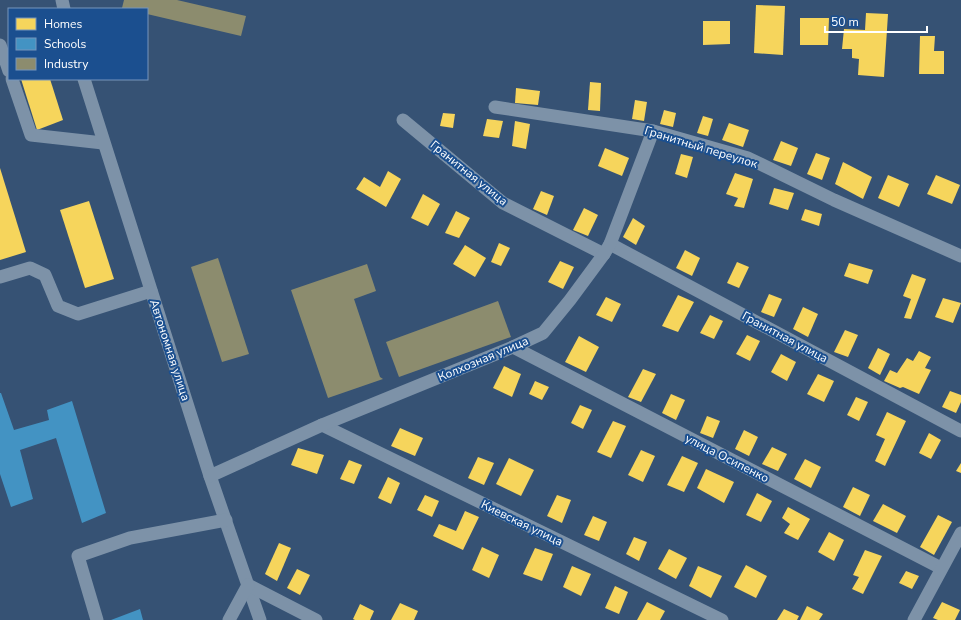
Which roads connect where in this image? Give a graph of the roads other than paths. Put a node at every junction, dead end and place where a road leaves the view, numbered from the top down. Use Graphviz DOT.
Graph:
graph roads {
  1 [pos="0,45"];
  2 [pos="8,68"];
  3 [pos="12,80"];
  4 [pos="84,80"];
  5 [pos="494,107"];
  6 [pos="403,120"];
  7 [pos="653,131"];
  8 [pos="104,143"];
  9 [pos="607,249"];
  10 [pos="961,256"];
  11 [pos="0,277"];
  12 [pos="150,292"];
  13 [pos="513,347"];
  14 [pos="322,425"];
  15 [pos="961,431"];
  16 [pos="210,476"];
  17 [pos="226,520"];
  18 [pos="961,533"];
  19 [pos="941,568"];
  20 [pos="248,585"];
  21 [pos="97,620"];
  22 [pos="229,620"];
  23 [pos="260,620"];
  24 [pos="316,620"];
  25 [pos="722,620"];
  26 [pos="914,620"];
  1 -- 2 [label="street"];
  3 -- 8 [label="street"];
  4 -- 8 [label="street, Автономная улица"];
  5 -- 7 [label="street, Гранитный переулок"];
  6 -- 9 [label="street, Гранитная улица"];
  7 -- 9 [label="street, Колхозная улица"];
  7 -- 10 [label="street, Гранитный переулок"];
  8 -- 12 [label="street, Автономная улица"];
  9 -- 13 [label="street, Колхозная улица"];
  9 -- 15 [label="street, Гранитная улица"];
  11 -- 12 [label="street"];
  12 -- 16 [label="street, Автономная улица"];
  13 -- 14 [label="street, Колхозная улица"];
  13 -- 19 [label="street, улица Осипенко"];
  14 -- 16 [label="street, Колхозная улица"];
  14 -- 25 [label="street, Киевская улица"];
  16 -- 17 [label="street, Автономная улица"];
  17 -- 20 [label="street, Автономная улица"];
  17 -- 21 [label="street"];
  18 -- 19 [label="street"];
  19 -- 26 [label="street"];
  20 -- 22 [label="street"];
  20 -- 23 [label="street, Автономная улица"];
  20 -- 24 [label="street"];
}
